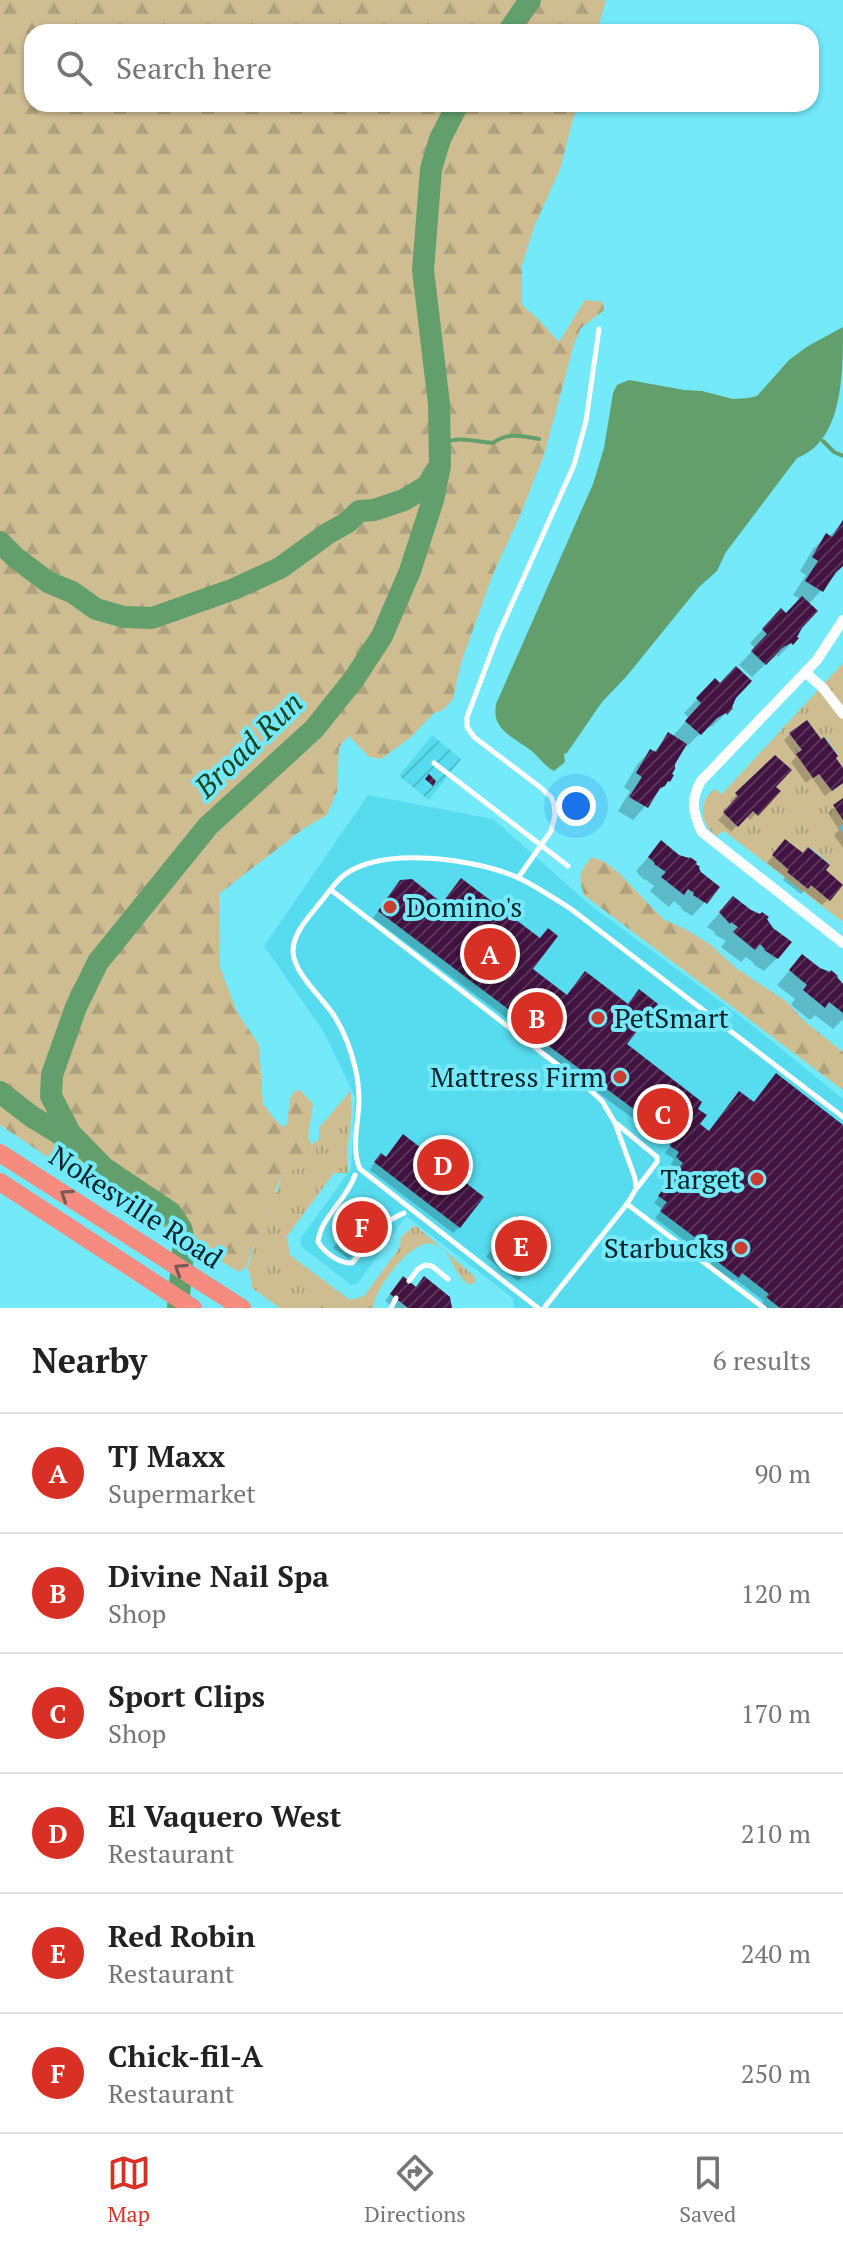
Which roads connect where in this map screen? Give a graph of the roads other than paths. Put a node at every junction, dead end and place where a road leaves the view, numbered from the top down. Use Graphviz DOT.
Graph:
graph roads {
  1 [pos="599,329"];
  2 [pos="843,620"];
  3 [pos="806,673"];
  4 [pos="843,714"];
  5 [pos="434,763"];
  6 [pos="541,846"];
  7 [pos="568,866"];
  8 [pos="518,878"];
  9 [pos="331,890"];
  10 [pos="843,943"];
  11 [pos="843,1117"];
  12 [pos="615,1123"];
  13 [pos="0,1153"];
  14 [pos="355,1175"];
  15 [pos="0,1182"];
  16 [pos="636,1189"];
  17 [pos="627,1204"];
  18 [pos="404,1213"];
  19 [pos="448,1279"];
  20 [pos="409,1281"];
  21 [pos="396,1298"];
  22 [pos="236,1304"];
  23 [pos="193,1308"];
  24 [pos="391,1308"];
  25 [pos="541,1308"];
  26 [pos="764,1308"];
  1 -- 6 [label="lane"];
  2 -- 3 [label="street"];
  3 -- 4 [label="street"];
  3 -- 10 [label="street"];
  5 -- 6 [label="lane"];
  6 -- 7 [label="lane"];
  6 -- 8 [label="lane"];
  8 -- 9 [label="lane"];
  8 -- 11 [label="lane"];
  9 -- 12 [label="lane"];
  9 -- 25 [label="lane"];
  12 -- 16 [label="lane"];
  12 -- 16 [label="lane"];
  22 -- 13 [label="highway, Nokesville Road, one-way"];
  14 -- 18 [label="lane"];
  15 -- 23 [label="highway, Nokesville Road"];
  16 -- 17 [label="lane"];
  17 -- 25 [label="lane"];
  17 -- 26 [label="lane"];
  19 -- 20 [label="lane"];
  21 -- 24 [label="lane"];
}
